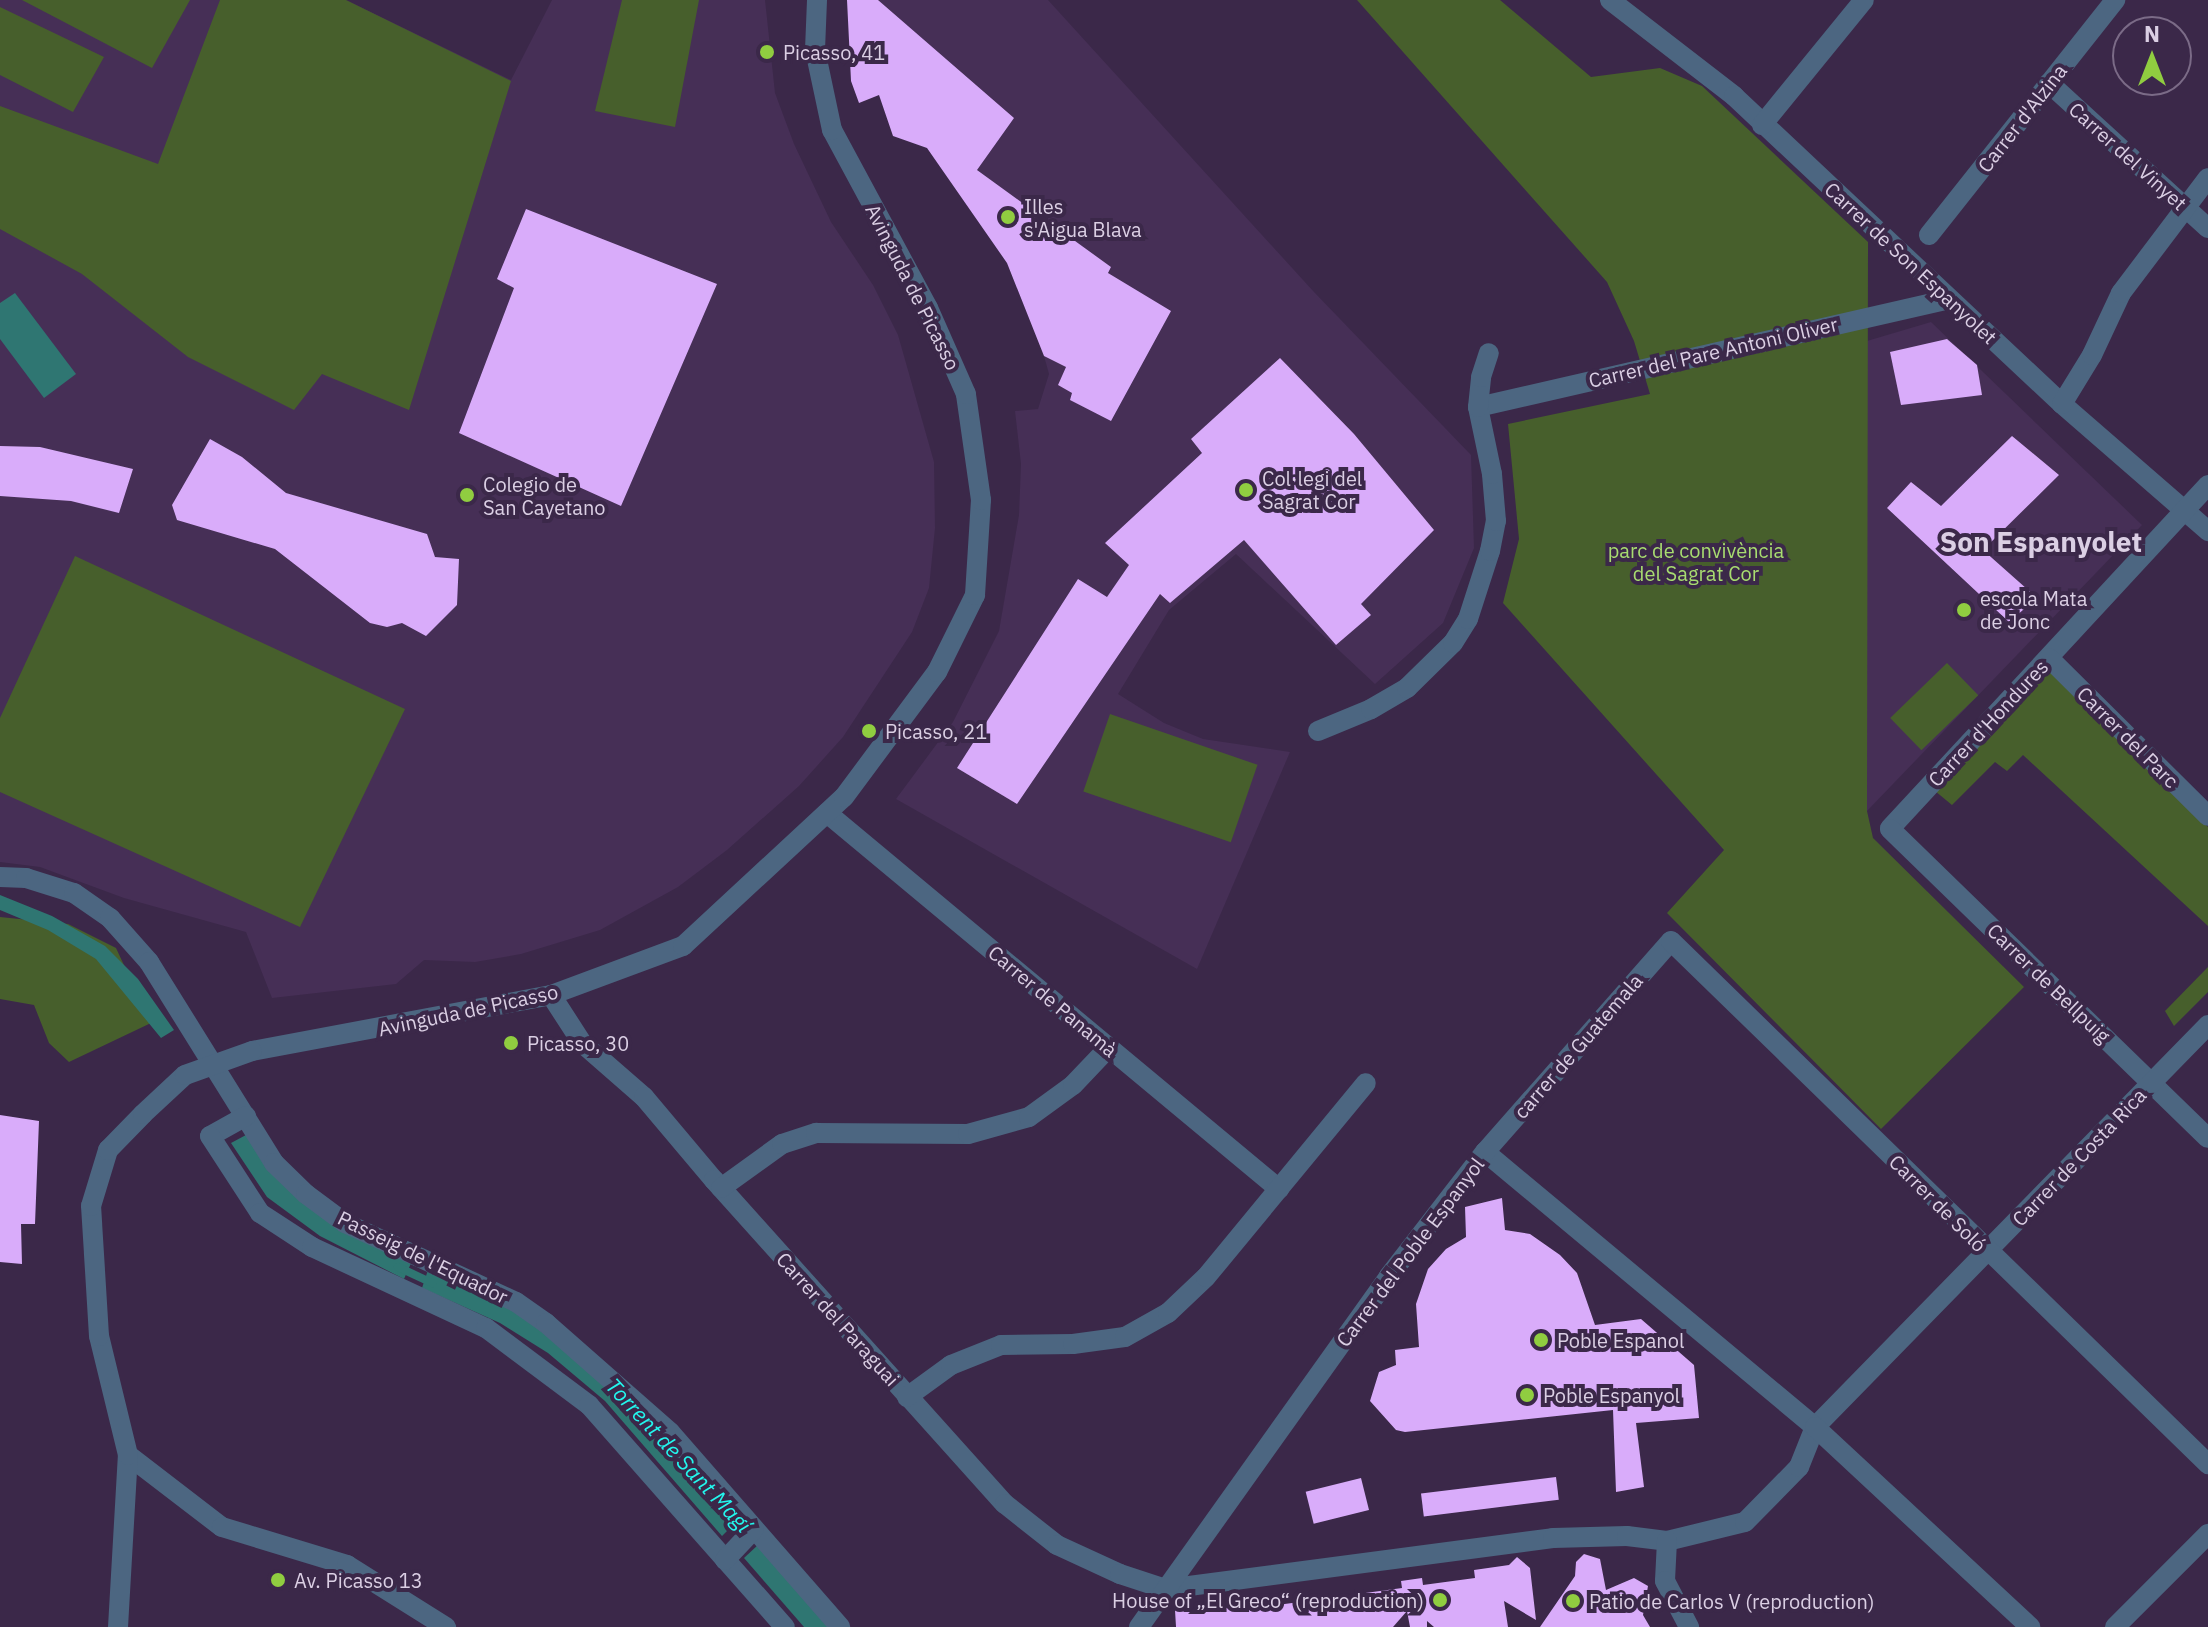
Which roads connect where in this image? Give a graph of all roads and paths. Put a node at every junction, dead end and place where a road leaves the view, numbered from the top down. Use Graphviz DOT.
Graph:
graph roads {
  1 [pos="817,0"];
  2 [pos="1610,0"];
  3 [pos="1864,0"];
  4 [pos="2115,0"];
  5 [pos="2049,83"];
  6 [pos="1762,125"];
  7 [pos="2208,178"];
  8 [pos="2185,207"];
  9 [pos="2208,228"];
  10 [pos="1929,235"];
  11 [pos="1949,299"];
  12 [pos="1489,353"];
  13 [pos="2062,404"];
  14 [pos="1478,407"];
  15 [pos="2208,485"];
  16 [pos="2186,512"];
  17 [pos="2208,531"];
  18 [pos="2049,658"];
  19 [pos="1318,731"];
  20 [pos="827,813"];
  21 [pos="2208,816"];
  22 [pos="1890,829"];
  23 [pos="0,877"];
  24 [pos="1671,941"];
  25 [pos="551,995"];
  26 [pos="2208,1025"];
  27 [pos="1109,1047"];
  28 [pos="2152,1082"];
  29 [pos="1366,1083"];
  30 [pos="246,1116"];
  31 [pos="2208,1138"];
  32 [pos="1485,1152"];
  33 [pos="721,1188"];
  34 [pos="1279,1189"];
  35 [pos="1986,1251"];
  36 [pos="907,1397"];
  37 [pos="1815,1427"];
  38 [pos="128,1455"];
  39 [pos="2208,1464"];
  40 [pos="2208,1534"];
  41 [pos="1667,1541"];
  42 [pos="739,1544"];
  43 [pos="1166,1589"];
  44 [pos="118,1627"];
  45 [pos="446,1627"];
  46 [pos="785,1627"];
  47 [pos="840,1627"];
  48 [pos="1139,1627"];
  49 [pos="1689,1627"];
  50 [pos="2030,1627"];
  51 [pos="2115,1627"];
  1 -- 20 [label="street, Avinguda de Picasso"];
  2 -- 6 [label="street, Carrer de Son Espanyolet"];
  3 -- 6 [label="street"];
  4 -- 5 [label="street, Carrer d'Alzina"];
  5 -- 8 [label="street, Carrer del Vinyet"];
  5 -- 10 [label="street, Carrer d'Alzina"];
  6 -- 11 [label="street, Carrer de Son Espanyolet"];
  7 -- 8 [label="street"];
  8 -- 9 [label="street, Carrer del Vinyet"];
  8 -- 13 [label="street"];
  11 -- 13 [label="street, Carrer de Son Espanyolet"];
  11 -- 14 [label="street, Carrer del Pare Antoni Oliver"];
  12 -- 14 [label="street"];
  13 -- 16 [label="street, Carrer de Son Espanyolet"];
  14 -- 19 [label="street"];
  15 -- 16 [label="street, Carrer d'Hondures"];
  16 -- 17 [label="street, Carrer de Son Espanyolet"];
  16 -- 18 [label="street, Carrer d'Hondures"];
  18 -- 21 [label="street, Carrer del Parc"];
  18 -- 22 [label="street, Carrer d'Hondures"];
  20 -- 25 [label="street, Avinguda de Picasso"];
  20 -- 27 [label="street, Carrer de Panamà"];
  22 -- 28 [label="street, Carrer de Bellpuig"];
  23 -- 30 [label="street"];
  24 -- 32 [label="street, carrer de Guatemala"];
  24 -- 35 [label="street, Carrer de Soló"];
  25 -- 33 [label="street, Carrer del Paraguai"];
  25 -- 38 [label="street, Avinguda de Picasso, bridge"];
  26 -- 28 [label="street, Carrer de Costa Rica"];
  27 -- 33 [label="street"];
  27 -- 34 [label="street, Carrer de Panamà"];
  28 -- 31 [label="street, Carrer de Bellpuig"];
  28 -- 35 [label="street, Carrer de Costa Rica"];
  29 -- 34 [label="street"];
  30 -- 42 [label="street, Passeig de l'Equador"];
  30 -- 42 [label="street, Passeig de l'Equador"];
  32 -- 37 [label="street, Carrer del Poble Espanyol"];
  32 -- 43 [label="street, Carrer del Poble Espanyol"];
  33 -- 36 [label="street, Carrer del Paraguai"];
  34 -- 36 [label="street"];
  35 -- 37 [label="street, Carrer de Costa Rica"];
  35 -- 39 [label="street, Carrer de Soló"];
  36 -- 43 [label="street, Carrer del Paraguai"];
  37 -- 41 [label="street"];
  37 -- 50 [label="street, Carrer del Poble Espanyol"];
  38 -- 44 [label="street, Avinguda de Picasso"];
  38 -- 45 [label="street"];
  40 -- 51 [label="street"];
  41 -- 43 [label="street"];
  41 -- 49 [label="street"];
  42 -- 46 [label="street, Passeig de l'Equador"];
  42 -- 47 [label="street, Passeig de l'Equador"];
  43 -- 48 [label="street, Carrer del Poble Espanyol"];
}
